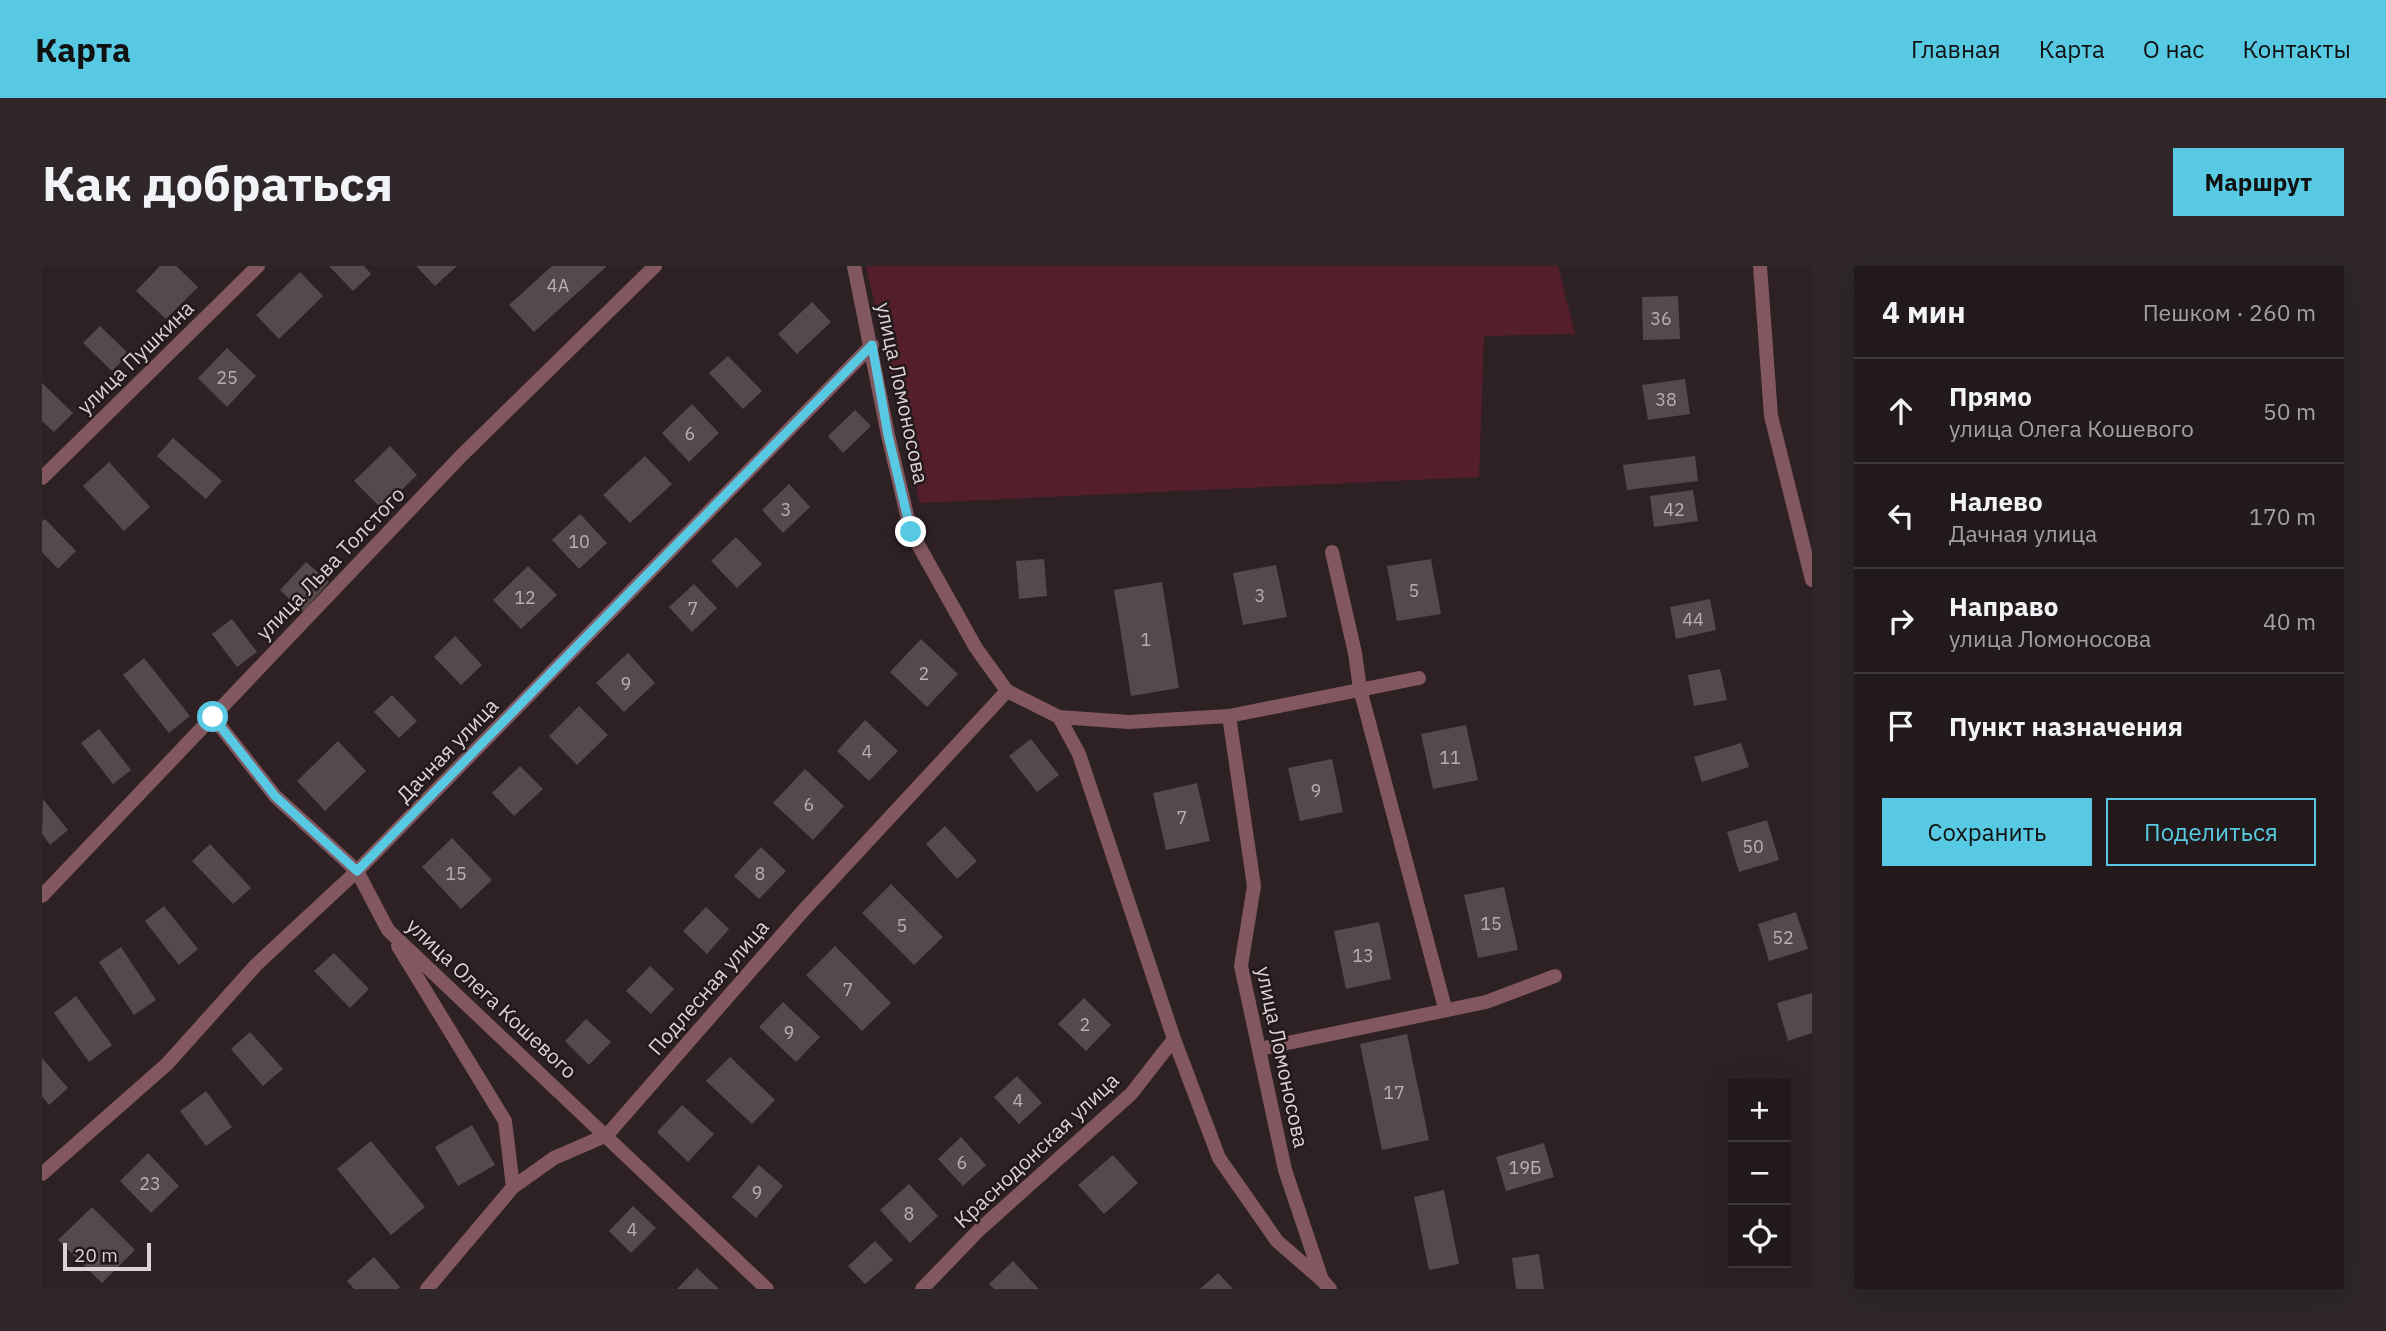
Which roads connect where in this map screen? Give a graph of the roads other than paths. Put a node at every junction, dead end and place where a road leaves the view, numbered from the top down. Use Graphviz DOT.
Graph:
graph roads {
  1 [pos="258,266"];
  2 [pos="655,266"];
  3 [pos="854,266"];
  4 [pos="1760,266"];
  5 [pos="872,345"];
  6 [pos="42,478"];
  7 [pos="1332,552"];
  8 [pos="1812,580"];
  9 [pos="1419,678"];
  10 [pos="1360,689"];
  11 [pos="1007,691"];
  12 [pos="1229,716"];
  13 [pos="213,717"];
  14 [pos="1059,717"];
  15 [pos="357,871"];
  16 [pos="42,896"];
  17 [pos="388,930"];
  18 [pos="1555,976"];
  19 [pos="1445,1009"];
  20 [pos="1174,1039"];
  21 [pos="1259,1049"];
  22 [pos="607,1135"];
  23 [pos="42,1174"];
  24 [pos="513,1187"];
  25 [pos="1326,1284"];
  26 [pos="427,1289"];
  27 [pos="767,1289"];
  28 [pos="922,1289"];
  1 -- 6 [label="street, улица Пушкина"];
  2 -- 13 [label="street, улица Льва Толстого"];
  3 -- 5 [label="street, улица Ломоносова"];
  4 -- 8 [label="street"];
  5 -- 11 [label="street, улица Ломоносова"];
  5 -- 15 [label="street, Дачная улица"];
  7 -- 10 [label="street"];
  9 -- 10 [label="street"];
  10 -- 12 [label="street"];
  10 -- 19 [label="street"];
  11 -- 14 [label="street, улица Ломоносова"];
  11 -- 22 [label="street, Подлесная улица"];
  12 -- 14 [label="street, улица Ломоносова"];
  12 -- 21 [label="street, улица Ломоносова"];
  13 -- 15 [label="street, улица Олега Кошевого"];
  13 -- 16 [label="street, улица Льва Толстого"];
  14 -- 20 [label="street"];
  15 -- 17 [label="street, улица Олега Кошевого"];
  15 -- 23 [label="street, Дачная улица"];
  17 -- 22 [label="street, улица Олега Кошевого"];
  17 -- 24 [label="street"];
  18 -- 19 [label="street"];
  19 -- 21 [label="street"];
  20 -- 25 [label="street"];
  20 -- 28 [label="street, Краснодонская улица"];
  21 -- 25 [label="street, улица Ломоносова"];
  22 -- 24 [label="street, Подлесная улица"];
  22 -- 27 [label="street, улица Олега Кошевого"];
  24 -- 26 [label="street, Подлесная улица"];
}
